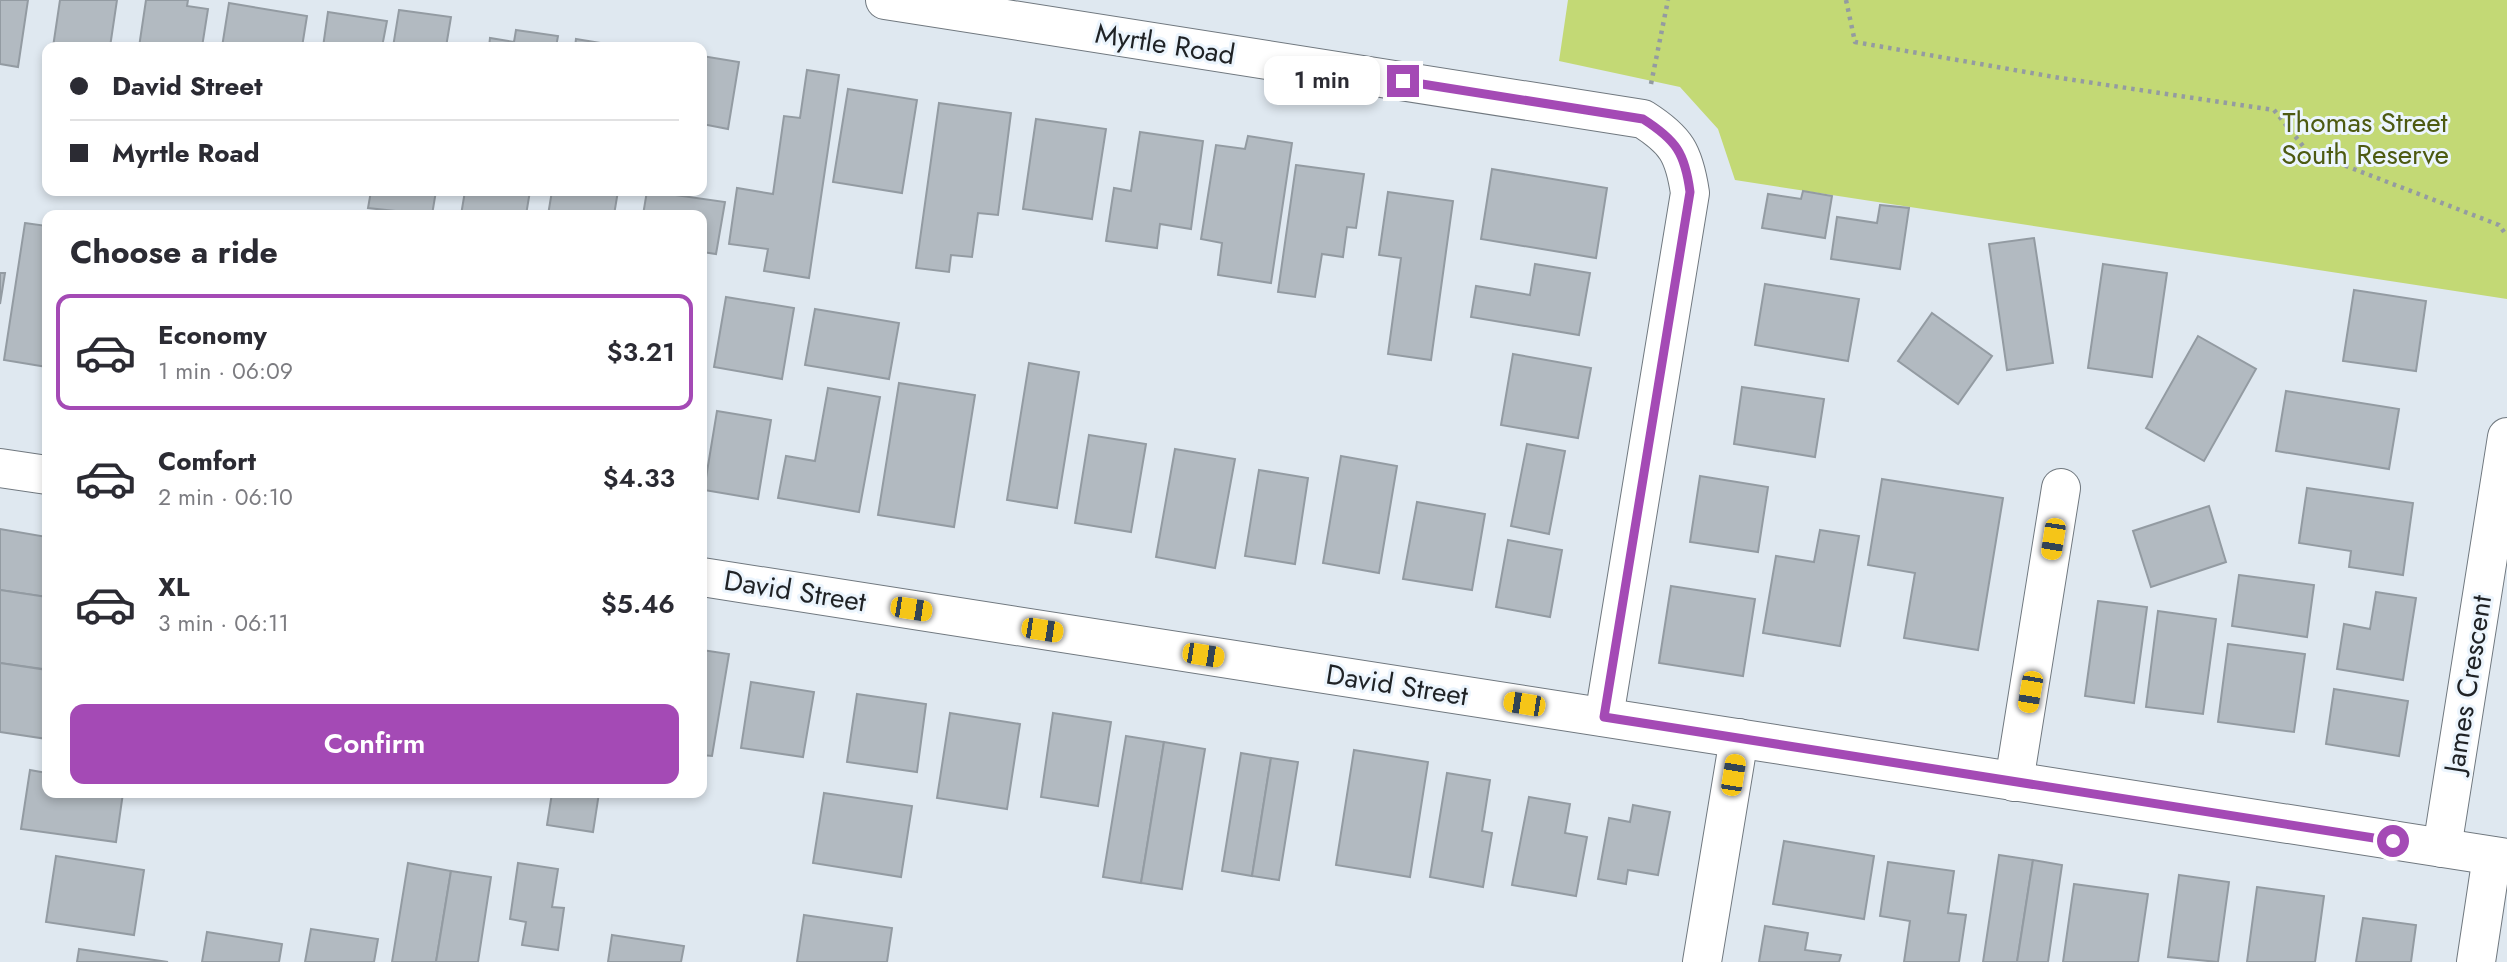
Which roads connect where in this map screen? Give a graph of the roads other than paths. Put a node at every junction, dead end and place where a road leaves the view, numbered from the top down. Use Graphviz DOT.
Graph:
graph roads {
  1 [pos="885,0"];
  2 [pos="922,3"];
  3 [pos="2507,437"];
  4 [pos="0,468"];
  5 [pos="42,474"];
  6 [pos="2061,488"];
  7 [pos="707,578"];
  8 [pos="1604,717"];
  9 [pos="1739,737"];
  10 [pos="2014,782"];
  11 [pos="2442,848"];
  12 [pos="2500,857"];
  13 [pos="1702,962"];
  14 [pos="2476,962"];
  1 -- 2 [label="street, Myrtle Road"];
  2 -- 8 [label="street, Myrtle Road"];
  3 -- 11 [label="street, James Crescent"];
  4 -- 5 [label="street"];
  6 -- 10 [label="street"];
  7 -- 8 [label="street, David Street"];
  8 -- 9 [label="street, David Street"];
  9 -- 10 [label="street, David Street"];
  9 -- 13 [label="street"];
  10 -- 11 [label="street, David Street"];
  11 -- 12 [label="street, David Street"];
  12 -- 14 [label="street"];
}
